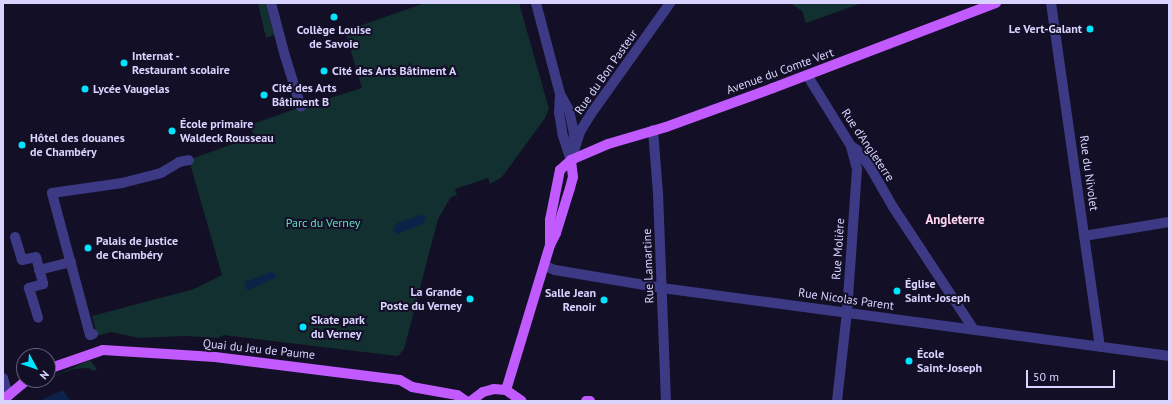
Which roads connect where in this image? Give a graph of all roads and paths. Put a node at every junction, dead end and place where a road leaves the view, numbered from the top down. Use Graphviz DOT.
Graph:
graph roads {
  1 [pos="271,3"];
  2 [pos="536,3"];
  3 [pos="670,3"];
  4 [pos="996,3"];
  5 [pos="1051,3"];
  6 [pos="807,75"];
  7 [pos="301,107"];
  8 [pos="653,130"];
  9 [pos="851,146"];
  10 [pos="189,160"];
  11 [pos="571,160"];
  12 [pos="1169,222"];
  13 [pos="15,236"];
  14 [pos="1084,236"];
  15 [pos="71,262"];
  16 [pos="545,266"];
  17 [pos="39,270"];
  18 [pos="662,288"];
  19 [pos="847,312"];
  20 [pos="38,318"];
  21 [pos="974,330"];
  22 [pos="93,334"];
  23 [pos="1100,347"];
  24 [pos="1169,356"];
  25 [pos="56,366"];
  26 [pos="3,378"];
  27 [pos="17,388"];
  28 [pos="506,390"];
  29 [pos="5,397"];
  30 [pos="522,400"];
  31 [pos="466,401"];
  32 [pos="471,401"];
  33 [pos="586,401"];
  34 [pos="590,401"];
  35 [pos="666,401"];
  36 [pos="837,401"];
  1 -- 7 [label="street"];
  2 -- 11 [label="street"];
  3 -- 11 [label="street, Rue du Bon Pasteur"];
  4 -- 6 [label="main road, Avenue du Comte Vert"];
  5 -- 14 [label="street, Rue du Nivolet"];
  6 -- 8 [label="main road, Avenue du Comte Vert"];
  6 -- 9 [label="street, Rue d'Angleterre"];
  8 -- 11 [label="main road, Avenue du Comte Vert"];
  8 -- 18 [label="street, Rue Lamartine"];
  9 -- 19 [label="street, Rue Molière"];
  9 -- 21 [label="street, Rue d'Angleterre"];
  10 -- 15 [label="street"];
  11 -- 16 [label="main road"];
  12 -- 14 [label="street"];
  13 -- 17 [label="street"];
  14 -- 23 [label="street, Rue du Nivolet"];
  15 -- 17 [label="street"];
  15 -- 22 [label="street"];
  16 -- 18 [label="street, Rue Nicolas Parent"];
  16 -- 28 [label="main road"];
  17 -- 20 [label="street"];
  18 -- 19 [label="street, Rue Nicolas Parent"];
  18 -- 35 [label="street, Rue Lamartine"];
  19 -- 21 [label="street, Rue Nicolas Parent"];
  19 -- 36 [label="street, Rue Molière"];
  21 -- 23 [label="street, Rue Nicolas Parent"];
  23 -- 24 [label="street, Rue Nicolas Parent"];
  25 -- 31 [label="main road, Quai du Jeu de Paume"];
  26 -- 29 [label="street"];
  27 -- 29 [label="main road"];
  28 -- 30 [label="main road"];
  28 -- 32 [label="main road"];
  33 -- 34 [label="main road"];
}
